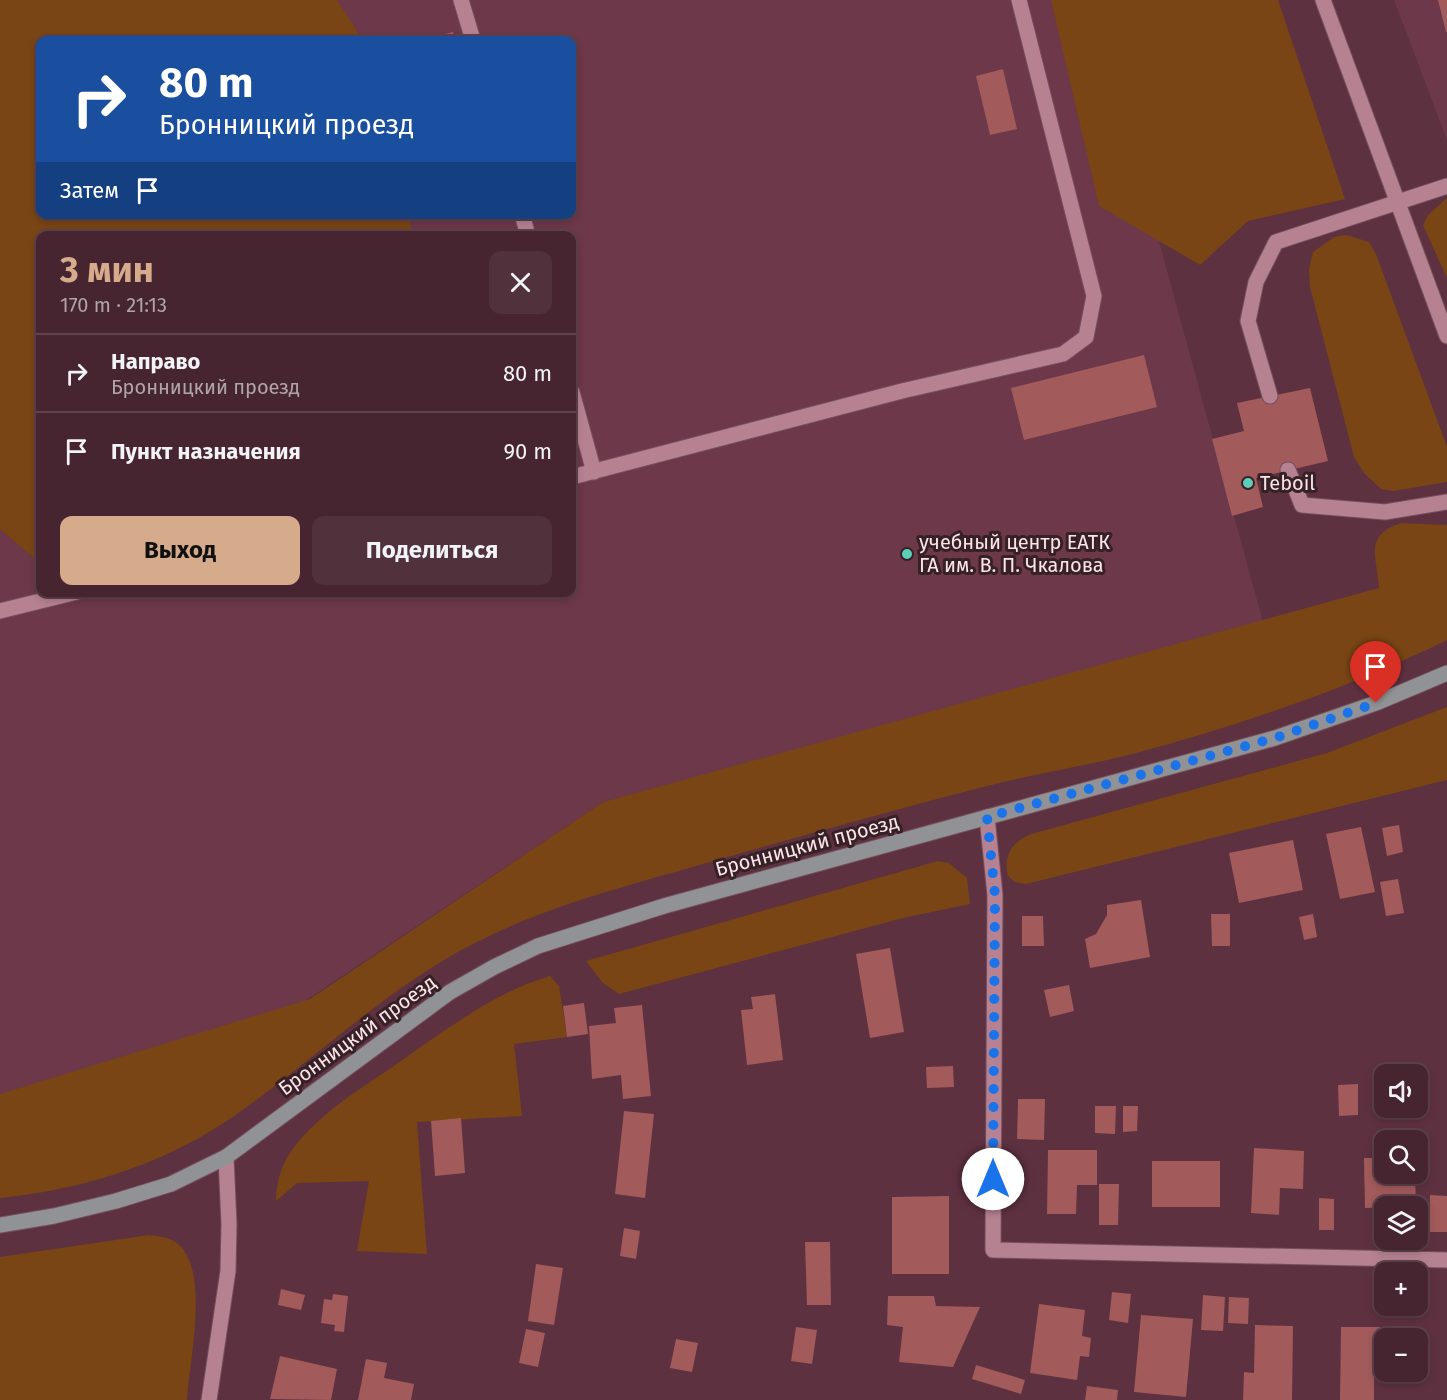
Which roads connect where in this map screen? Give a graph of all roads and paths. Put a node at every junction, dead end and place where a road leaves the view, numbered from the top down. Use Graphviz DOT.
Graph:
graph roads {
  1 [pos="461,0"];
  2 [pos="1019,0"];
  3 [pos="1323,0"];
  4 [pos="472,36"];
  5 [pos="1447,186"];
  6 [pos="1398,202"];
  7 [pos="1447,336"];
  8 [pos="1270,396"];
  9 [pos="576,407"];
  10 [pos="1288,471"];
  11 [pos="594,472"];
  12 [pos="576,476"];
  13 [pos="1447,502"];
  14 [pos="57,597"];
  15 [pos="0,611"];
  16 [pos="1447,673"];
  17 [pos="987,817"];
  18 [pos="226,1157"];
  19 [pos="0,1225"];
  20 [pos="1447,1260"];
  21 [pos="209,1400"];
  1 -- 4 [label="street"];
  2 -- 11 [label="street"];
  3 -- 6 [label="street"];
  5 -- 6 [label="street"];
  6 -- 7 [label="street"];
  6 -- 8 [label="street"];
  9 -- 11 [label="street"];
  10 -- 13 [label="street"];
  11 -- 12 [label="street"];
  14 -- 15 [label="street"];
  16 -- 17 [label="main road, Бронницкий проезд"];
  17 -- 18 [label="main road, Бронницкий проезд"];
  17 -- 20 [label="street"];
  18 -- 19 [label="main road, Бронницкий проезд"];
  18 -- 21 [label="street"];
}
